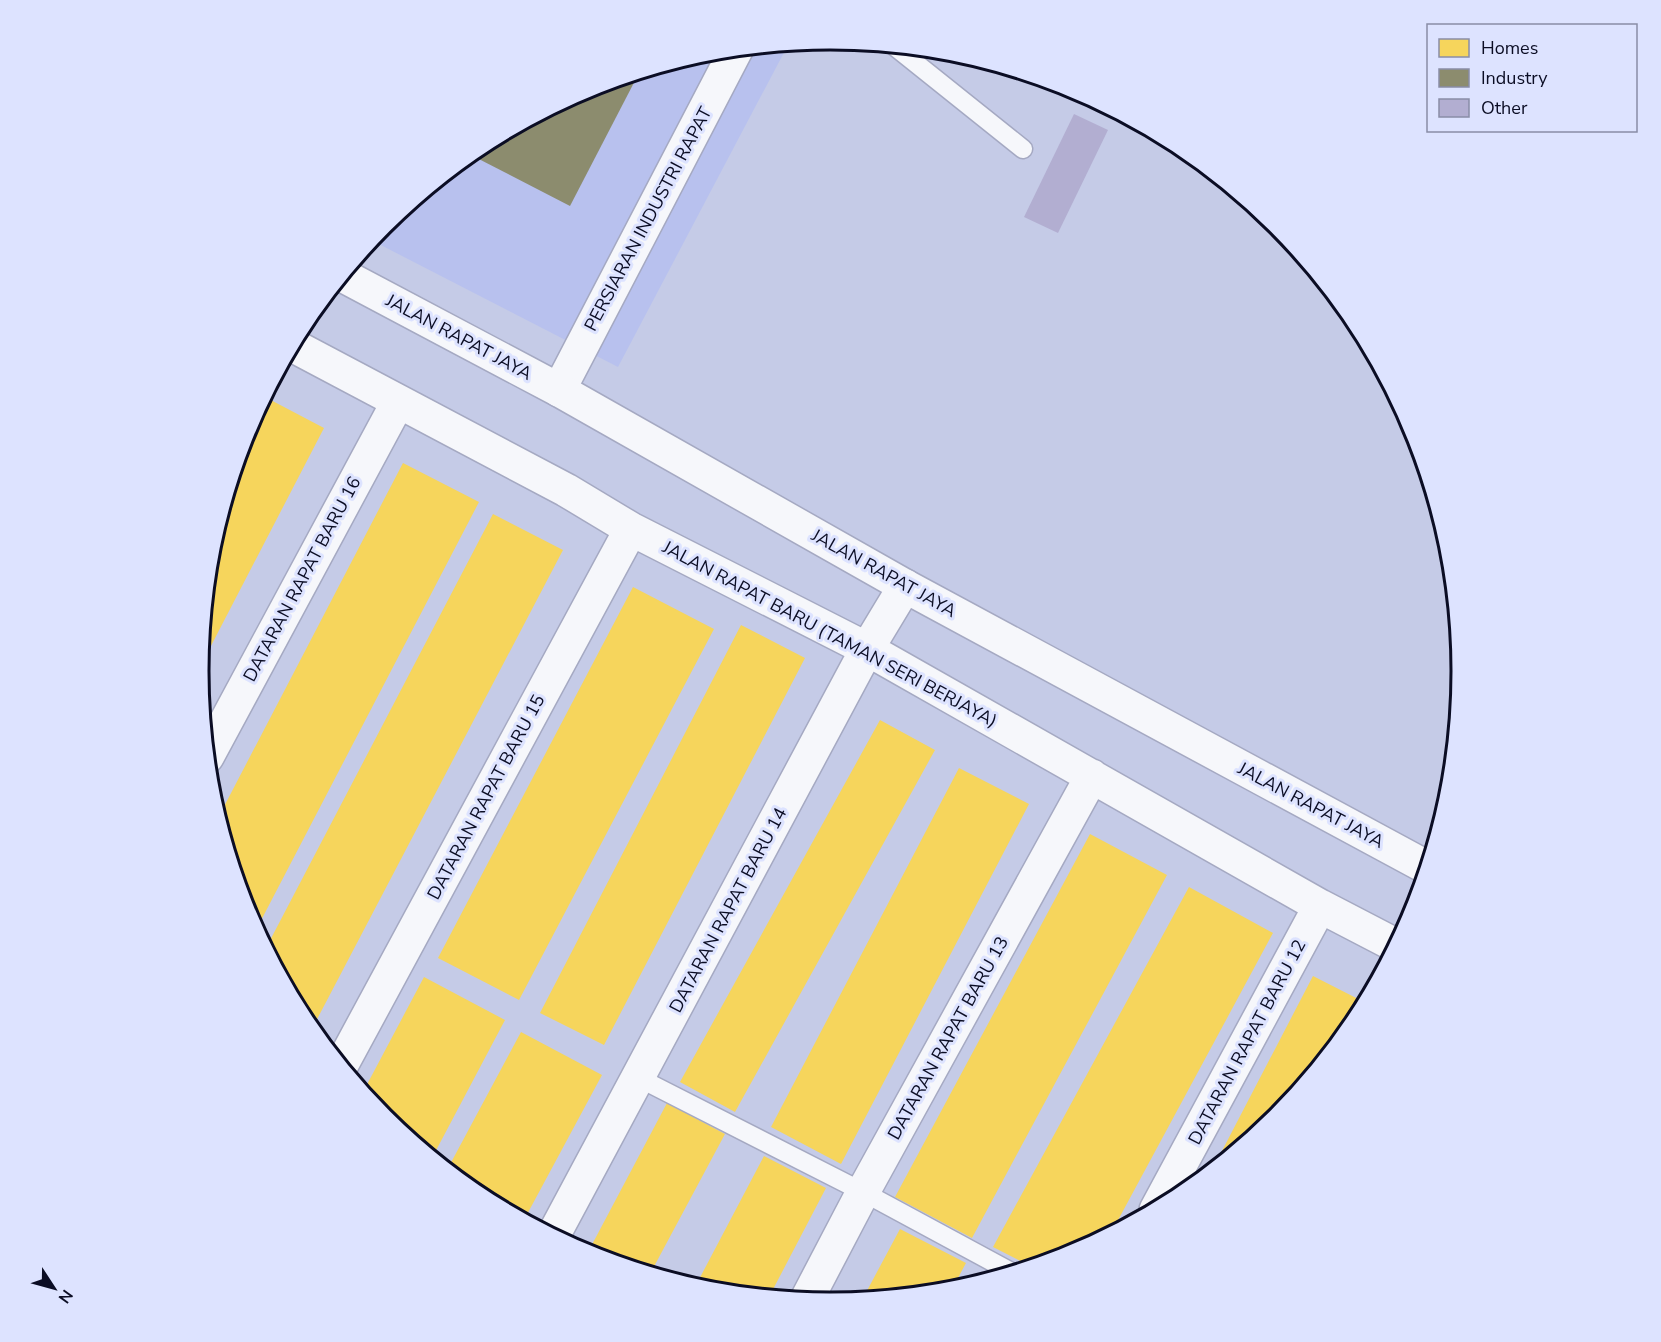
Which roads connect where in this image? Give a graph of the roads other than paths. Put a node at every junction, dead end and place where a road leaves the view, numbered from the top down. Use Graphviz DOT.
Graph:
graph roads {
  1 [pos="904,54"];
  2 [pos="732,58"];
  3 [pos="1023,149"];
  4 [pos="349,279"];
  5 [pos="299,349"];
  6 [pos="559,390"];
  7 [pos="398,402"];
  8 [pos="631,529"];
  9 [pos="905,585"];
  10 [pos="867,649"];
  11 [pos="213,745"];
  12 [pos="1092,776"];
  13 [pos="1421,864"];
  14 [pos="1320,906"];
  15 [pos="1390,942"];
  16 [pos="345,1059"];
  17 [pos="639,1078"];
  18 [pos="863,1192"];
  19 [pos="1164,1195"];
  20 [pos="557,1228"];
  21 [pos="1002,1268"];
  22 [pos="811,1292"];
  1 -- 3 [label="lane"];
  2 -- 6 [label="street, PERSIARAN INDUSTRI RAPAT"];
  4 -- 6 [label="street, JALAN RAPAT JAYA"];
  5 -- 7 [label="street, JALAN RAPAT BARU (TAMAN SERI BERJAYA)"];
  6 -- 9 [label="street, JALAN RAPAT JAYA"];
  7 -- 8 [label="street, JALAN RAPAT BARU (TAMAN SERI BERJAYA)"];
  7 -- 11 [label="street, DATARAN RAPAT BARU 16"];
  8 -- 10 [label="street, JALAN RAPAT BARU (TAMAN SERI BERJAYA)"];
  8 -- 16 [label="street, DATARAN RAPAT BARU 15"];
  9 -- 10 [label="street, DATARAN RAPAT BARU 14"];
  9 -- 13 [label="street, JALAN RAPAT JAYA"];
  10 -- 12 [label="street, JALAN RAPAT BARU (TAMAN SERI BERJAYA)"];
  10 -- 17 [label="street, DATARAN RAPAT BARU 14"];
  12 -- 14 [label="street, JALAN RAPAT BARU (TAMAN SERI BERJAYA)"];
  12 -- 18 [label="street, DATARAN RAPAT BARU 13"];
  14 -- 15 [label="street, JALAN RAPAT BARU (TAMAN SERI BERJAYA)"];
  14 -- 19 [label="street, DATARAN RAPAT BARU 12"];
  17 -- 18 [label="lane"];
  17 -- 20 [label="street, DATARAN RAPAT BARU 14"];
  18 -- 21 [label="lane"];
  18 -- 22 [label="street, DATARAN RAPAT BARU 13"];
}
